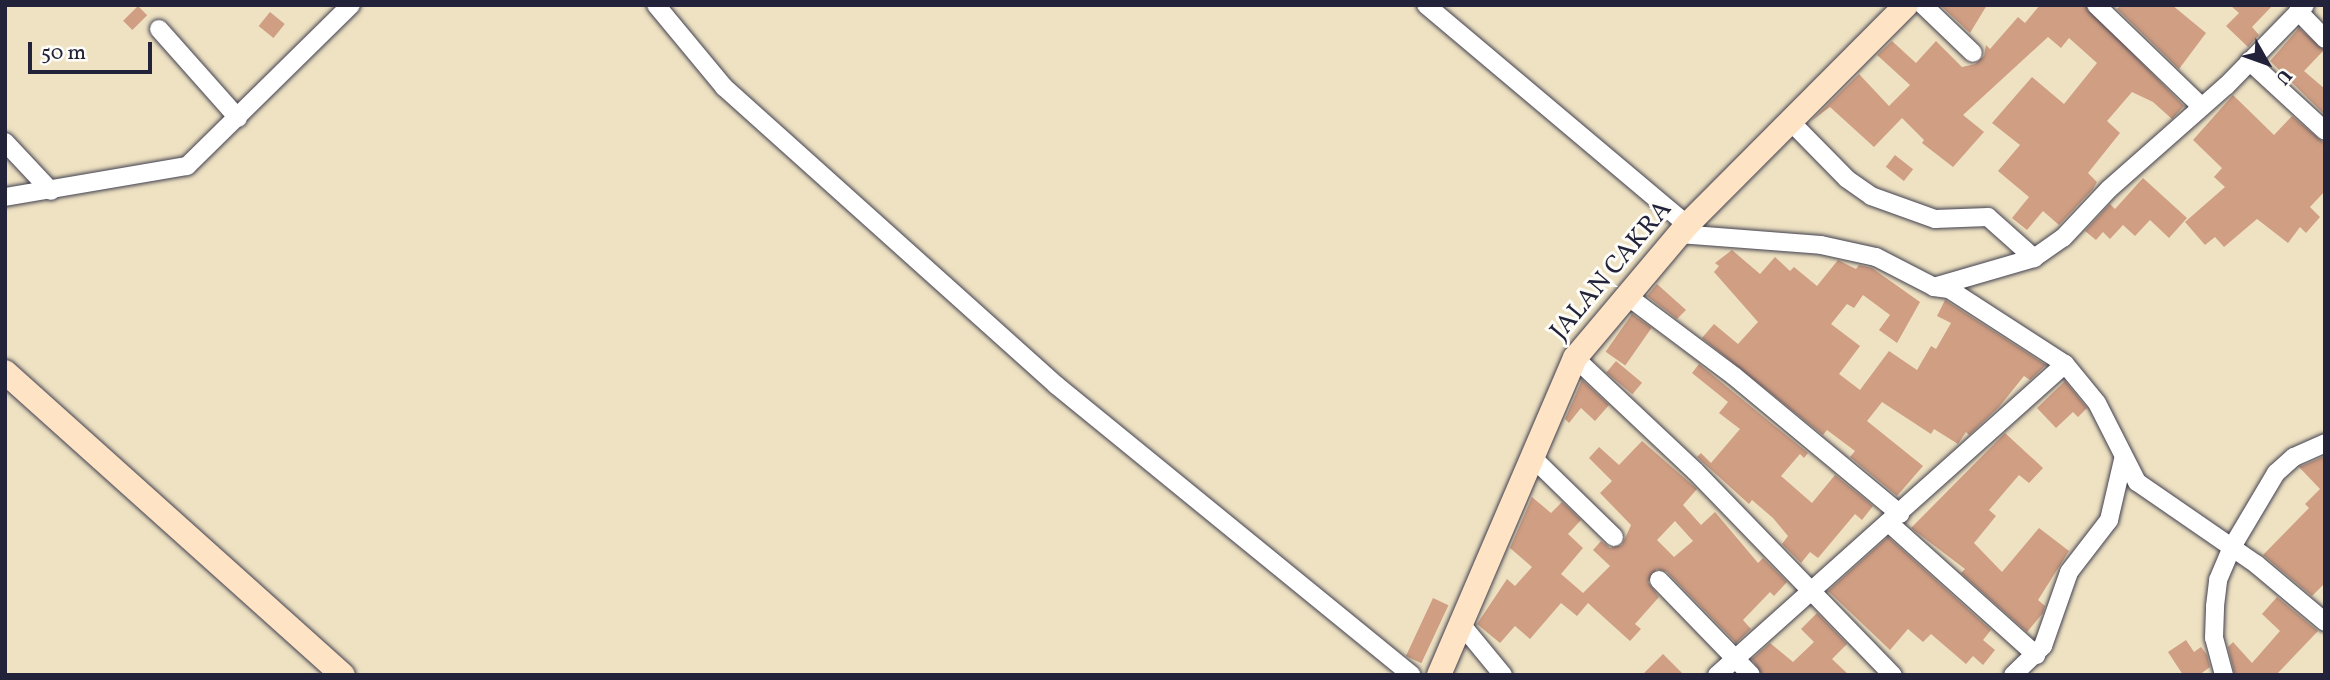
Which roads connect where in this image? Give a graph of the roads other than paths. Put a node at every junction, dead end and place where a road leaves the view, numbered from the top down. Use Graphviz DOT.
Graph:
graph roads {
  1 [pos="351,5"];
  2 [pos="656,5"];
  3 [pos="1426,5"];
  4 [pos="1906,5"];
  5 [pos="1923,5"];
  6 [pos="2096,5"];
  7 [pos="2301,8"];
  8 [pos="159,29"];
  9 [pos="2325,39"];
  10 [pos="1973,53"];
  11 [pos="2249,61"];
  12 [pos="2201,106"];
  13 [pos="238,118"];
  14 [pos="1792,123"];
  15 [pos="2325,131"];
  16 [pos="5,142"];
  17 [pos="51,191"];
  18 [pos="5,197"];
  19 [pos="1683,230"];
  20 [pos="2034,258"];
  21 [pos="1934,287"];
  22 [pos="1626,295"];
  23 [pos="1575,358"];
  24 [pos="2065,364"];
  25 [pos="5,372"];
  26 [pos="2325,443"];
  27 [pos="1531,456"];
  28 [pos="2123,460"];
  29 [pos="1894,519"];
  30 [pos="1614,537"];
  31 [pos="2232,547"];
  32 [pos="1659,580"];
  33 [pos="1811,590"];
  34 [pos="2325,622"];
  35 [pos="1461,624"];
  36 [pos="2036,655"];
  37 [pos="1737,657"];
  38 [pos="343,675"];
  39 [pos="1412,675"];
  40 [pos="1439,675"];
  41 [pos="1503,675"];
  42 [pos="1717,675"];
  43 [pos="1751,675"];
  44 [pos="1893,675"];
  45 [pos="2012,675"];
  46 [pos="2224,675"];
  1 -- 13 [label="street"];
  2 -- 39 [label="street"];
  3 -- 19 [label="street"];
  4 -- 14 [label="street, JALAN CAKRA"];
  5 -- 10 [label="street"];
  6 -- 12 [label="street"];
  7 -- 9 [label="street"];
  7 -- 11 [label="street"];
  8 -- 13 [label="street"];
  11 -- 12 [label="street"];
  11 -- 15 [label="street"];
  12 -- 20 [label="street"];
  13 -- 17 [label="street"];
  14 -- 19 [label="street, JALAN CAKRA"];
  14 -- 20 [label="street"];
  16 -- 17 [label="street"];
  17 -- 18 [label="street"];
  19 -- 21 [label="street"];
  19 -- 22 [label="street, JALAN CAKRA"];
  20 -- 21 [label="street"];
  21 -- 24 [label="street"];
  22 -- 23 [label="street, JALAN CAKRA"];
  22 -- 29 [label="street"];
  23 -- 27 [label="street, JALAN CAKRA"];
  23 -- 33 [label="street"];
  24 -- 28 [label="street"];
  24 -- 29 [label="street"];
  25 -- 38 [label="street"];
  26 -- 31 [label="street"];
  27 -- 30 [label="street"];
  27 -- 35 [label="street, JALAN CAKRA"];
  28 -- 31 [label="street"];
  28 -- 36 [label="street"];
  29 -- 33 [label="street"];
  29 -- 36 [label="street"];
  31 -- 34 [label="street"];
  31 -- 46 [label="street"];
  32 -- 37 [label="street"];
  33 -- 37 [label="street"];
  33 -- 44 [label="street"];
  35 -- 40 [label="street, JALAN CAKRA"];
  35 -- 41 [label="street"];
  36 -- 45 [label="street"];
  37 -- 42 [label="street"];
  37 -- 43 [label="street"];
}
